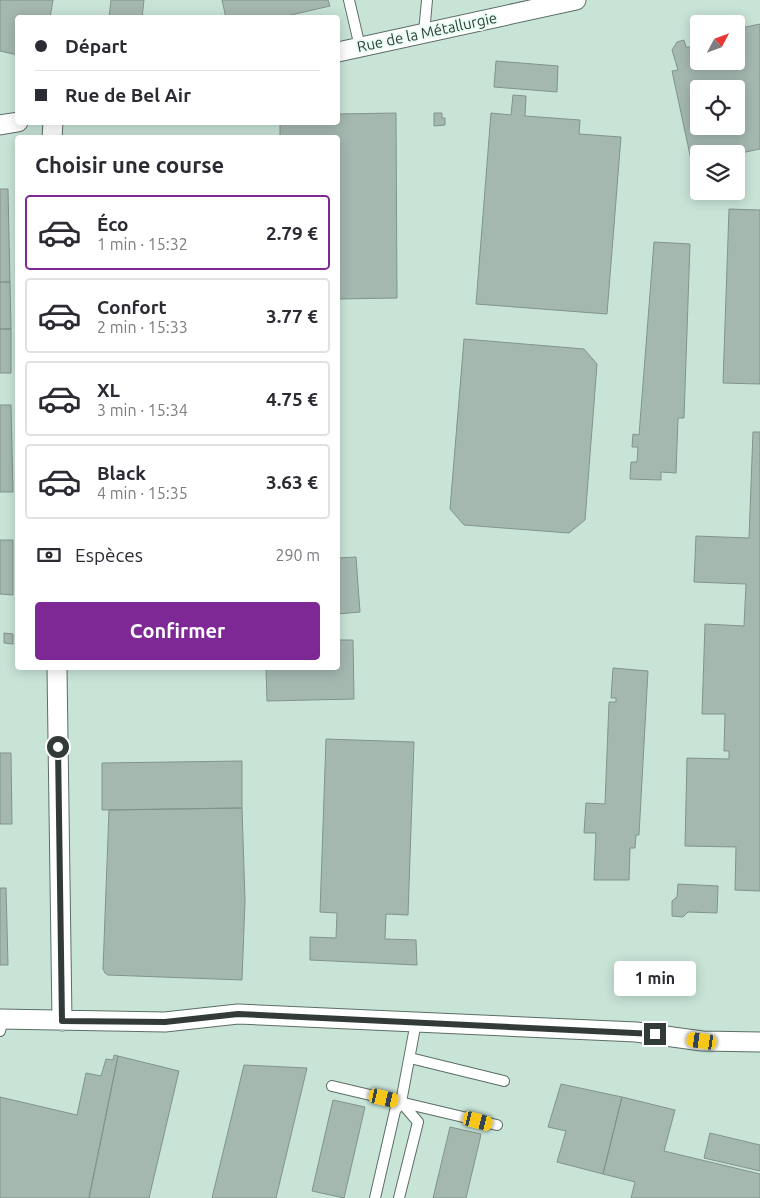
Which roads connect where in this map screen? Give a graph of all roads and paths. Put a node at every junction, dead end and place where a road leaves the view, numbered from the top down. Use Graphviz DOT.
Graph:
graph roads {
  1 [pos="349,0"];
  2 [pos="427,0"];
  3 [pos="576,0"];
  4 [pos="424,33"];
  5 [pos="360,47"];
  6 [pos="340,52"];
  7 [pos="15,123"];
  8 [pos="0,126"];
  9 [pos="57,670"];
  10 [pos="62,1021"];
  11 [pos="416,1022"];
  12 [pos="1,1023"];
  13 [pos="760,1042"];
  14 [pos="410,1058"];
  15 [pos="504,1081"];
  16 [pos="332,1086"];
  17 [pos="401,1102"];
  18 [pos="497,1125"];
  19 [pos="375,1198"];
  20 [pos="400,1198"];
  1 -- 5 [label="lane"];
  2 -- 4 [label="lane"];
  3 -- 4 [label="street, Rue de la Métallurgie"];
  4 -- 5 [label="street, Rue de la Métallurgie"];
  5 -- 6 [label="street, Rue de la Métallurgie"];
  7 -- 8 [label="street"];
  9 -- 10 [label="street"];
  10 -- 11 [label="street"];
  10 -- 12 [label="street"];
  11 -- 13 [label="street"];
  11 -- 14 [label="lane"];
  14 -- 15 [label="lane"];
  14 -- 17 [label="lane"];
  16 -- 17 [label="lane"];
  17 -- 18 [label="lane"];
  17 -- 19 [label="lane"];
  17 -- 20 [label="lane"];
}
